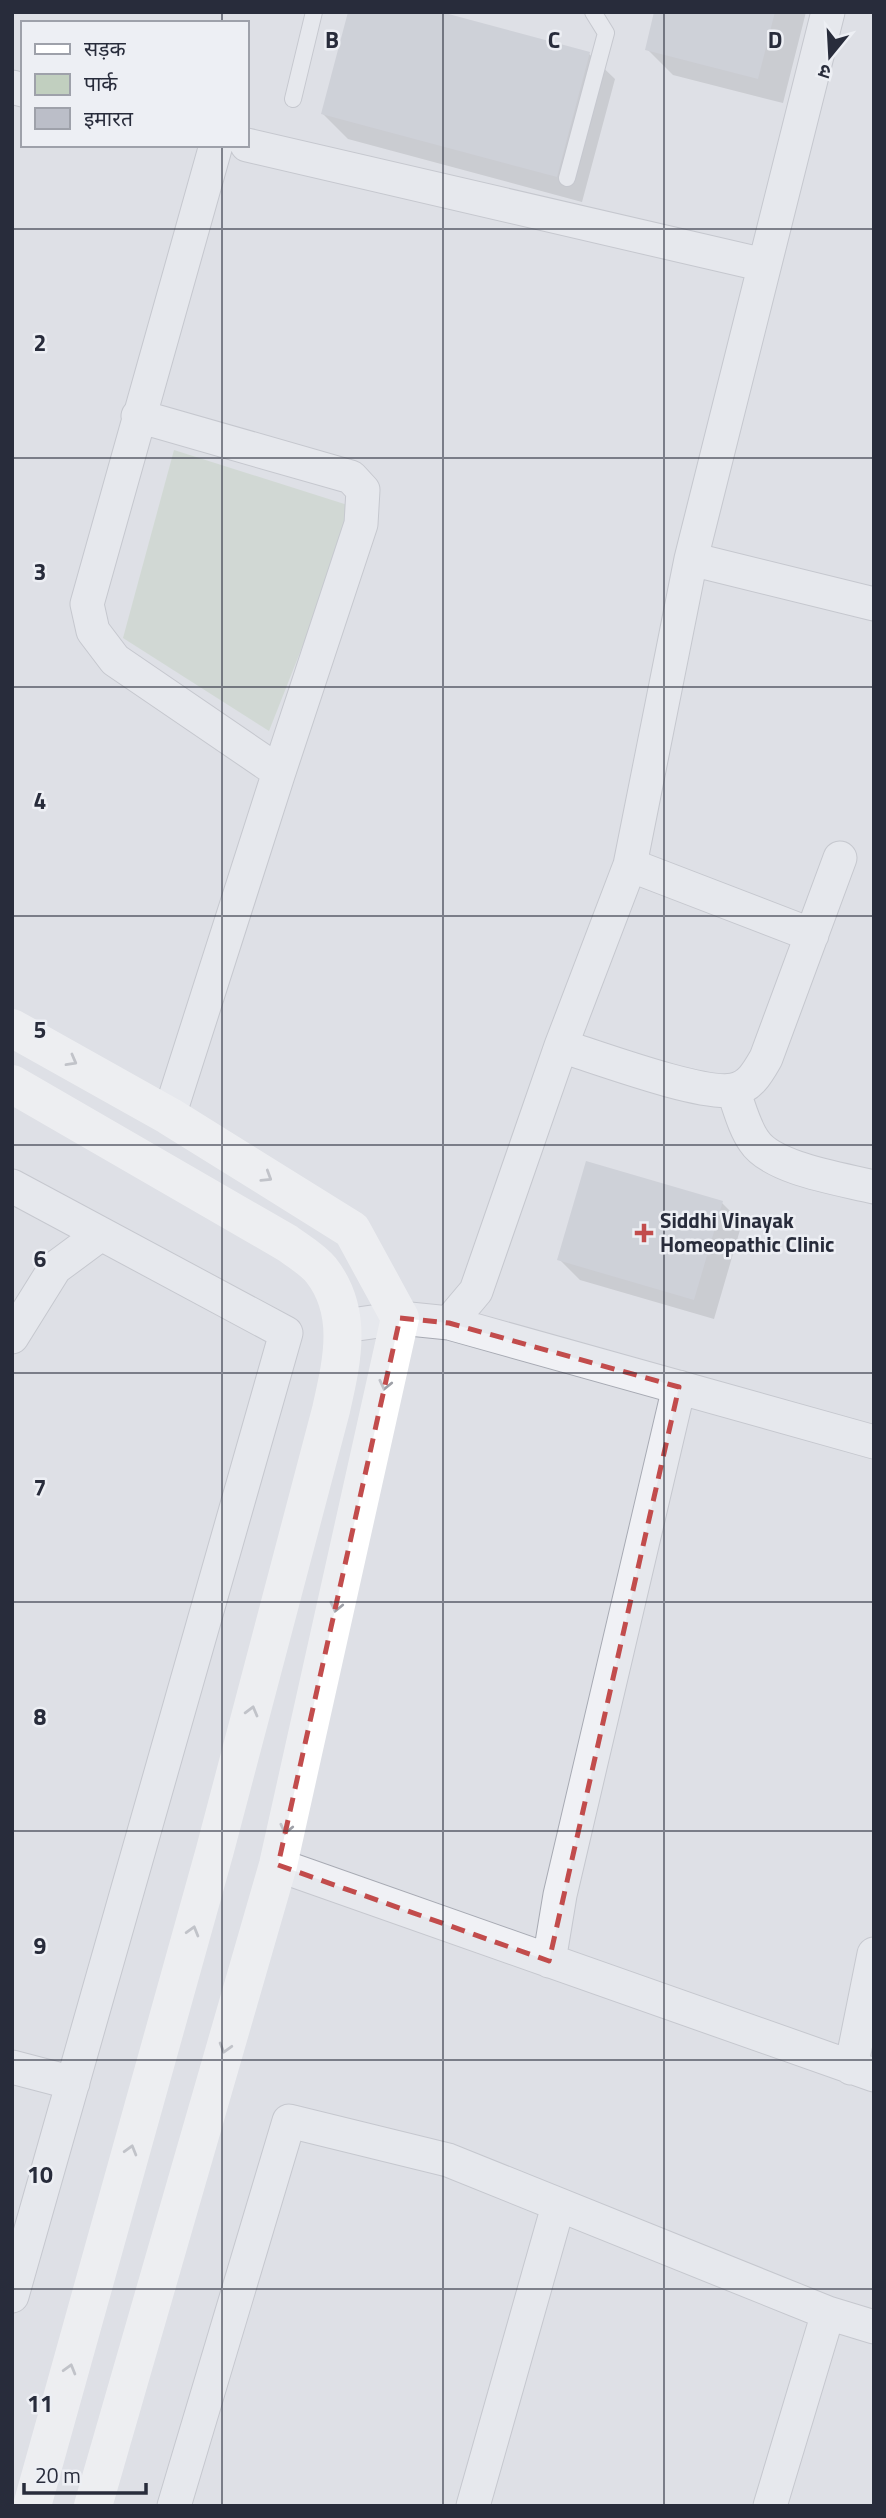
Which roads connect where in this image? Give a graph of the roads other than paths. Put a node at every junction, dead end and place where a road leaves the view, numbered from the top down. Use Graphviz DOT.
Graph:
graph roads {
  1 [pos="314,12"];
  2 [pos="593,12"];
  3 [pos="828,12"];
  4 [pos="293,99"];
  5 [pos="248,145"];
  6 [pos="215,147"];
  7 [pos="567,178"];
  8 [pos="764,265"];
  9 [pos="138,416"];
  10 [pos="691,559"];
  11 [pos="874,604"];
  12 [pos="279,772"];
  13 [pos="840,858"];
  14 [pos="629,865"];
  15 [pos="812,935"];
  16 [pos="12,1028"];
  17 [pos="561,1046"];
  18 [pos="12,1084"];
  19 [pos="733,1090"];
  20 [pos="169,1116"];
  21 [pos="12,1186"];
  22 [pos="874,1187"];
  23 [pos="101,1234"];
  24 [pos="400,1318"];
  25 [pos="449,1322"];
  26 [pos="345,1326"];
  27 [pos="12,1336"];
  28 [pos="679,1387"];
  29 [pos="874,1442"];
  30 [pos="278,1865"];
  31 [pos="874,1954"];
  32 [pos="549,1961"];
  33 [pos="12,2067"];
  34 [pos="862,2072"];
  35 [pos="73,2083"];
  36 [pos="558,2206"];
  37 [pos="12,2297"];
  38 [pos="828,2313"];
  39 [pos="874,2327"];
  40 [pos="32,2506"];
  41 [pos="93,2506"];
  42 [pos="174,2506"];
  43 [pos="473,2506"];
  44 [pos="770,2506"];
  1 -- 4 [label="lane"];
  2 -- 7 [label="lane"];
  3 -- 8 [label="street"];
  5 -- 8 [label="street"];
  6 -- 9 [label="street"];
  8 -- 10 [label="street"];
  9 -- 12 [label="street"];
  9 -- 12 [label="street"];
  10 -- 11 [label="street"];
  10 -- 14 [label="street"];
  12 -- 20 [label="street"];
  13 -- 15 [label="street"];
  14 -- 15 [label="street"];
  14 -- 17 [label="street"];
  15 -- 19 [label="street"];
  16 -- 20 [label="street, one-way"];
  17 -- 19 [label="street"];
  17 -- 25 [label="street"];
  18 -- 26 [label="street"];
  19 -- 22 [label="street"];
  20 -- 24 [label="street, one-way"];
  21 -- 23 [label="street"];
  23 -- 27 [label="street"];
  23 -- 35 [label="street"];
  24 -- 25 [label="street"];
  24 -- 26 [label="street"];
  24 -- 30 [label="street, one-way"];
  25 -- 28 [label="street"];
  40 -- 26 [label="street, one-way"];
  28 -- 29 [label="street"];
  28 -- 32 [label="street"];
  30 -- 32 [label="street"];
  30 -- 41 [label="street, one-way"];
  31 -- 34 [label="street"];
  32 -- 34 [label="street"];
  33 -- 35 [label="street"];
  35 -- 37 [label="street"];
  36 -- 38 [label="street"];
  36 -- 42 [label="street"];
  36 -- 43 [label="street"];
  38 -- 39 [label="street"];
  38 -- 44 [label="street"];
}
